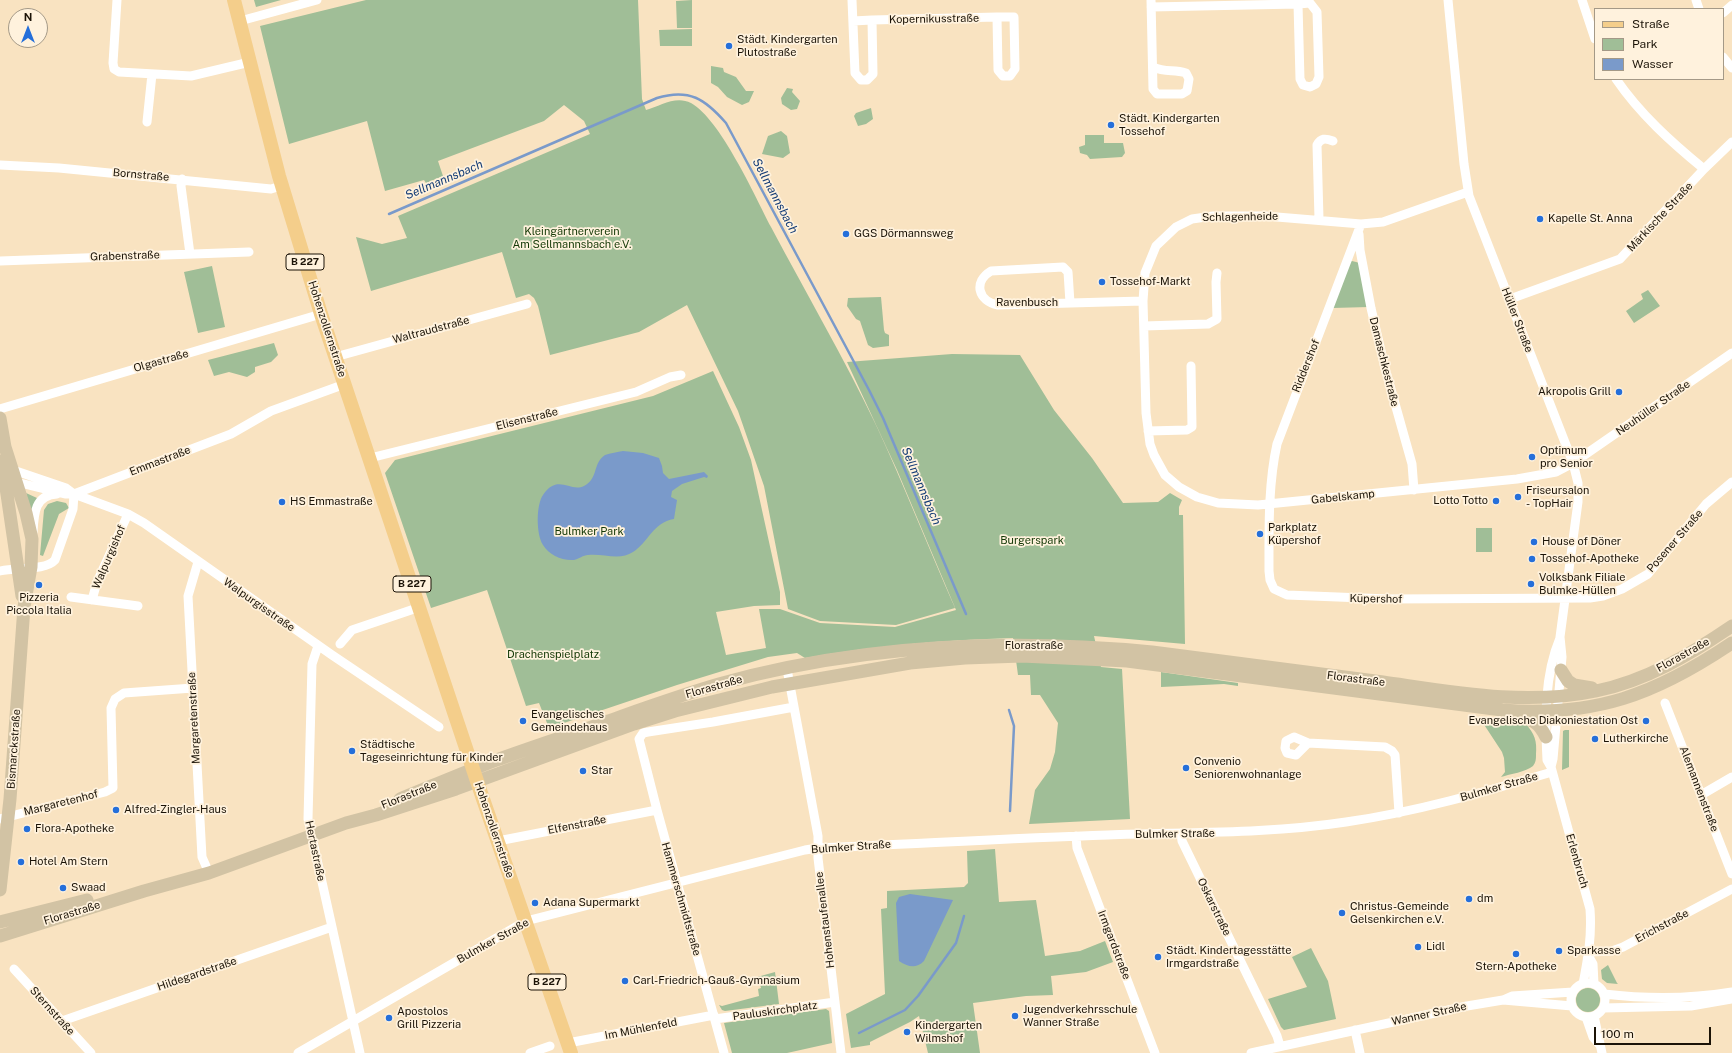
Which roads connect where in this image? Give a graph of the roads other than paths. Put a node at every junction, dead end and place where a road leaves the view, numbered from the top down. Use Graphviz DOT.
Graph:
graph roads {
  1 [pos="117,0"];
  2 [pos="234,0"];
  3 [pos="317,0"];
  4 [pos="852,0"];
  5 [pos="1448,0"];
  6 [pos="1582,0"];
  7 [pos="1151,4"];
  8 [pos="1298,4"];
  9 [pos="1732,5"];
  10 [pos="1724,11"];
  11 [pos="997,17"];
  12 [pos="872,20"];
  13 [pos="240,21"];
  14 [pos="853,21"];
  15 [pos="1594,36"];
  16 [pos="1724,58"];
  17 [pos="250,62"];
  18 [pos="1153,67"];
  19 [pos="1732,68"];
  20 [pos="152,74"];
  21 [pos="1617,80"];
  22 [pos="146,122"];
  23 [pos="1333,140"];
  24 [pos="1732,142"];
  25 [pos="0,165"];
  26 [pos="1704,169"];
  27 [pos="182,179"];
  28 [pos="281,186"];
  29 [pos="1468,192"];
  30 [pos="1319,219"];
  31 [pos="1360,228"];
  32 [pos="249,252"];
  33 [pos="190,254"];
  34 [pos="0,261"];
  35 [pos="1217,273"];
  36 [pos="1510,299"];
  37 [pos="1143,301"];
  38 [pos="1070,303"];
  39 [pos="527,304"];
  40 [pos="321,314"];
  41 [pos="1144,326"];
  42 [pos="1732,353"];
  43 [pos="335,357"];
  44 [pos="1192,366"];
  45 [pos="682,375"];
  46 [pos="345,384"];
  47 [pos="0,408"];
  48 [pos="0,418"];
  49 [pos="1148,431"];
  50 [pos="370,458"];
  51 [pos="1574,463"];
  52 [pos="10,476"];
  53 [pos="1732,482"];
  54 [pos="1414,490"];
  55 [pos="69,494"];
  56 [pos="1270,504"];
  57 [pos="128,514"];
  58 [pos="32,539"];
  59 [pos="198,562"];
  60 [pos="25,567"];
  61 [pos="0,571"];
  62 [pos="72,597"];
  63 [pos="1566,597"];
  64 [pos="92,600"];
  65 [pos="138,606"];
  66 [pos="420,607"];
  67 [pos="1732,626"];
  68 [pos="1560,637"];
  69 [pos="1732,643"];
  70 [pos="340,644"];
  71 [pos="318,646"];
  72 [pos="788,669"];
  73 [pos="1561,670"];
  74 [pos="790,684"];
  75 [pos="193,688"];
  76 [pos="1597,691"];
  77 [pos="1552,697"];
  78 [pos="1665,702"];
  79 [pos="794,707"];
  80 [pos="1502,710"];
  81 [pos="1551,711"];
  82 [pos="439,727"];
  83 [pos="1546,737"];
  84 [pos="1308,743"];
  85 [pos="1552,769"];
  86 [pos="475,775"];
  87 [pos="1732,777"];
  88 [pos="1701,796"];
  89 [pos="657,810"];
  90 [pos="1398,813"];
  91 [pos="4,818"];
  92 [pos="1181,833"];
  93 [pos="310,836"];
  94 [pos="1076,836"];
  95 [pos="498,841"];
  96 [pos="818,848"];
  97 [pos="1729,859"];
  98 [pos="209,873"];
  99 [pos="1732,874"];
  100 [pos="676,882"];
  101 [pos="1732,889"];
  102 [pos="0,890"];
  103 [pos="144,891"];
  104 [pos="526,921"];
  105 [pos="0,922"];
  106 [pos="332,927"];
  107 [pos="0,936"];
  108 [pos="1590,955"];
  109 [pos="14,969"];
  110 [pos="1583,984"];
  111 [pos="1594,984"];
  112 [pos="1573,992"];
  113 [pos="1732,992"];
  114 [pos="1604,994"];
  115 [pos="1732,999"];
  116 [pos="1503,1000"];
  117 [pos="835,1002"];
  118 [pos="1572,1006"];
  119 [pos="1603,1008"];
  120 [pos="1590,1016"];
  121 [pos="714,1017"];
  122 [pos="62,1021"];
  123 [pos="353,1021"];
  124 [pos="1355,1030"];
  125 [pos="550,1046"];
  126 [pos="1280,1046"];
  127 [pos="569,1048"];
  128 [pos="1601,1049"];
  129 [pos="91,1053"];
  130 [pos="298,1053"];
  131 [pos="360,1053"];
  132 [pos="530,1053"];
  133 [pos="724,1053"];
  134 [pos="841,1053"];
  135 [pos="1155,1053"];
  136 [pos="1251,1053"];
  137 [pos="1360,1053"];
  1 -- 20 [label="street"];
  2 -- 13 [label="main road, Hohenzollernstraße / B 227"];
  3 -- 13 [label="street"];
  4 -- 14 [label="street"];
  5 -- 29 [label="street, Hüller Straße"];
  6 -- 15 [label="street"];
  7 -- 8 [label="street"];
  7 -- 18 [label="street"];
  8 -- 8 [label="street"];
  9 -- 10 [label="street"];
  11 -- 11 [label="street, Kopernikusstraße"];
  11 -- 12 [label="street, Kopernikusstraße"];
  12 -- 14 [label="street, Kopernikusstraße"];
  12 -- 14 [label="street"];
  13 -- 17 [label="main road, Hohenzollernstraße / B 227"];
  16 -- 19 [label="street"];
  17 -- 20 [label="street"];
  17 -- 28 [label="main road, Hohenzollernstraße / B 227"];
  20 -- 22 [label="street"];
  21 -- 26 [label="street"];
  23 -- 30 [label="street"];
  24 -- 26 [label="street, Märkische Straße"];
  25 -- 27 [label="street, Bornstraße"];
  26 -- 36 [label="street, Märkische Straße"];
  27 -- 28 [label="street, Bornstraße"];
  27 -- 33 [label="street"];
  28 -- 40 [label="main road, Hohenzollernstraße / B 227"];
  29 -- 31 [label="street, Schlagenheide"];
  29 -- 36 [label="street, Hüller Straße"];
  30 -- 31 [label="street, Schlagenheide"];
  30 -- 37 [label="street, Schlagenheide"];
  31 -- 54 [label="street, Damaschkestraße"];
  31 -- 56 [label="street, Riddershof"];
  32 -- 33 [label="street, Grabenstraße"];
  33 -- 34 [label="street, Grabenstraße"];
  35 -- 41 [label="street"];
  36 -- 51 [label="street, Hüller Straße"];
  37 -- 38 [label="street, Ravenbusch"];
  37 -- 41 [label="street, Gabelskamp"];
  38 -- 38 [label="street, Ravenbusch"];
  39 -- 43 [label="street, Waltraudstraße"];
  40 -- 43 [label="main road, Hohenzollernstraße / B 227"];
  40 -- 47 [label="street, Olgastraße"];
  41 -- 49 [label="street, Gabelskamp"];
  42 -- 51 [label="street, Neuhüller Straße"];
  43 -- 46 [label="main road, Hohenzollernstraße / B 227"];
  44 -- 49 [label="street"];
  45 -- 50 [label="street, Elisenstraße"];
  46 -- 50 [label="main road, Hohenzollernstraße / B 227"];
  46 -- 55 [label="street, Emmastraße"];
  48 -- 52 [label="main road, Bismarckstraße"];
  49 -- 56 [label="street, Gabelskamp"];
  50 -- 66 [label="main road, Hohenzollernstraße / B 227"];
  51 -- 54 [label="street, Gabelskamp"];
  51 -- 63 [label="street, Hüller Straße"];
  52 -- 55 [label="street, Walpurgisstraße"];
  52 -- 58 [label="main road, Bismarckstraße"];
  52 -- 60 [label="main road, Bismarckstraße"];
  53 -- 63 [label="street, Posener Straße"];
  54 -- 56 [label="street, Gabelskamp"];
  55 -- 57 [label="street, Walpurgisstraße"];
  55 -- 58 [label="street, Emmastraße"];
  55 -- 60 [label="street"];
  56 -- 63 [label="street, Küpershof"];
  57 -- 59 [label="street, Walpurgisstraße"];
  57 -- 64 [label="street, Walpurgishof"];
  58 -- 60 [label="main road, Bismarckstraße"];
  59 -- 71 [label="street, Walpurgisstraße"];
  59 -- 75 [label="street, Margaretenstraße"];
  60 -- 61 [label="street"];
  60 -- 91 [label="main road, Bismarckstraße"];
  62 -- 64 [label="street, Walpurgishof"];
  63 -- 68 [label="street, Hüller Straße"];
  64 -- 65 [label="street, Walpurgishof"];
  66 -- 70 [label="street"];
  66 -- 86 [label="main road, Hohenzollernstraße / B 227"];
  67 -- 76 [label="main road, Florastraße"];
  68 -- 73 [label="street, Hüller Straße"];
  68 -- 77 [label="street, Hüller Straße"];
  69 -- 81 [label="main road, Florastraße"];
  71 -- 82 [label="street, Walpurgisstraße"];
  71 -- 93 [label="street, Hertastraße"];
  72 -- 74 [label="street, Hohenstaufenallee"];
  72 -- 77 [label="main road, Florastraße"];
  72 -- 86 [label="main road, Florastraße"];
  73 -- 76 [label="main road"];
  73 -- 77 [label="street, Hüller Straße"];
  74 -- 79 [label="street, Hohenstaufenallee"];
  74 -- 80 [label="main road, Florastraße"];
  74 -- 86 [label="main road, Florastraße"];
  75 -- 91 [label="street, Margaretenhof"];
  75 -- 98 [label="street, Margaretenstraße"];
  76 -- 77 [label="main road, Florastraße"];
  77 -- 81 [label="street, Hüller Straße"];
  78 -- 88 [label="street, Alemannenstraße"];
  79 -- 89 [label="street, Hammerschmidtstraße"];
  79 -- 96 [label="street, Hohenstaufenallee"];
  80 -- 81 [label="main road, Florastraße"];
  80 -- 83 [label="main road"];
  81 -- 83 [label="street, Erlenbruch"];
  81 -- 85 [label="street, Erlenbruch"];
  83 -- 85 [label="street, Erlenbruch"];
  84 -- 90 [label="street"];
  85 -- 90 [label="street, Bulmker Straße"];
  85 -- 108 [label="street, Erlenbruch"];
  86 -- 93 [label="main road, Florastraße"];
  86 -- 95 [label="main road, Hohenzollernstraße / B 227"];
  87 -- 88 [label="street"];
  88 -- 97 [label="street, Alemannenstraße"];
  89 -- 95 [label="street, Elfenstraße"];
  89 -- 100 [label="street, Hammerschmidtstraße"];
  90 -- 92 [label="street, Bulmker Straße"];
  91 -- 102 [label="main road, Bismarckstraße"];
  92 -- 94 [label="street, Bulmker Straße"];
  92 -- 126 [label="street, Oskarstraße"];
  93 -- 98 [label="main road, Florastraße"];
  93 -- 106 [label="street, Hertastraße"];
  94 -- 96 [label="street, Bulmker Straße"];
  94 -- 135 [label="street, Irmgardstraße"];
  95 -- 104 [label="main road, Hohenzollernstraße / B 227"];
  96 -- 100 [label="street, Bulmker Straße"];
  96 -- 117 [label="street, Hohenstaufenallee"];
  97 -- 99 [label="street, Alemannenstraße"];
  98 -- 103 [label="main road, Florastraße"];
  100 -- 104 [label="street, Bulmker Straße"];
  100 -- 121 [label="street, Hammerschmidtstraße"];
  101 -- 108 [label="street, Erichstraße"];
  103 -- 105 [label="main road, Florastraße"];
  103 -- 107 [label="main road, Florastraße"];
  104 -- 123 [label="street, Bulmker Straße"];
  104 -- 127 [label="main road, Hohenzollernstraße / B 227"];
  106 -- 122 [label="street, Hildegardstraße"];
  106 -- 123 [label="street, Hertastraße"];
  108 -- 110 [label="street, Erlenbruch"];
  108 -- 111 [label="street, Erlenbruch"];
  109 -- 122 [label="street, Sternstraße"];
  110 -- 111 [label="street"];
  110 -- 112 [label="street"];
  111 -- 114 [label="street"];
  112 -- 116 [label="street, Wanner Straße"];
  112 -- 118 [label="street"];
  113 -- 114 [label="street"];
  114 -- 119 [label="street"];
  115 -- 119 [label="street"];
  116 -- 118 [label="street, Wanner Straße"];
  116 -- 124 [label="street, Wanner Straße"];
  117 -- 121 [label="street, Pauluskirchplatz"];
  117 -- 134 [label="street, Hohenstaufenallee"];
  118 -- 120 [label="street"];
  119 -- 120 [label="street"];
  120 -- 128 [label="street"];
  121 -- 127 [label="street, Im Mühlenfeld"];
  121 -- 133 [label="street, Hammerschmidtstraße"];
  122 -- 129 [label="street, Sternstraße"];
  123 -- 130 [label="street, Bulmker Straße"];
  123 -- 131 [label="street, Hertastraße"];
  124 -- 126 [label="street, Wanner Straße"];
  124 -- 137 [label="street"];
  125 -- 132 [label="street"];
  126 -- 136 [label="street, Wanner Straße"];
}
